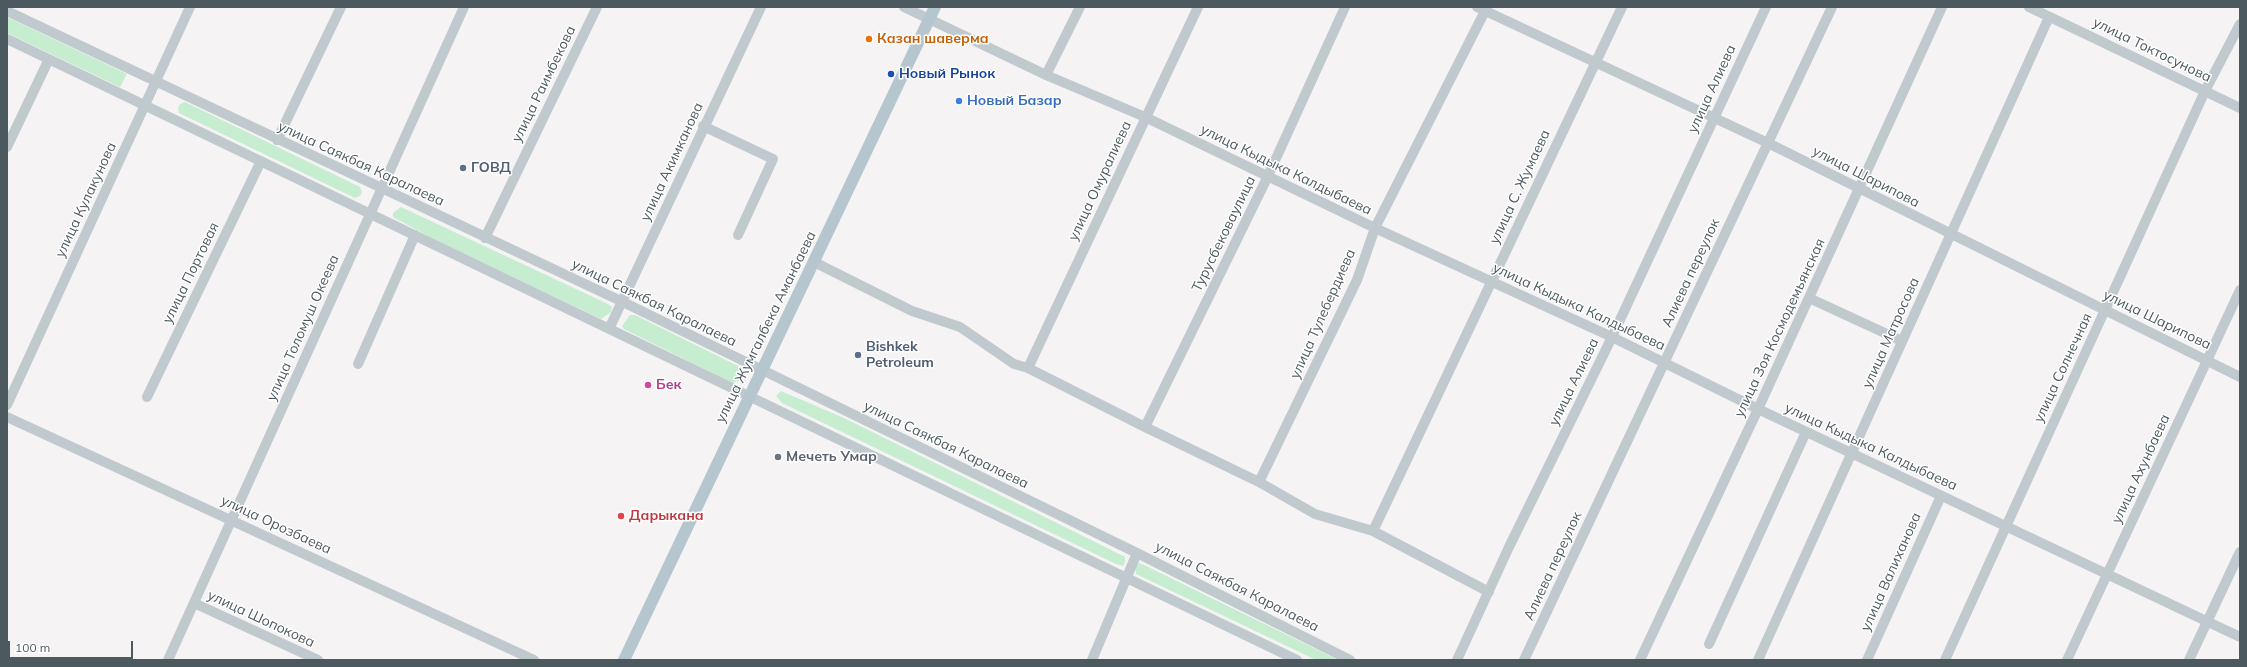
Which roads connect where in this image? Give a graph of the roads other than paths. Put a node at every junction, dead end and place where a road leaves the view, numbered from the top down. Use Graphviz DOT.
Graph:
graph roads {
  1 [pos="190,7"];
  2 [pos="341,7"];
  3 [pos="464,7"];
  4 [pos="597,7"];
  5 [pos="760,7"];
  6 [pos="904,7"];
  7 [pos="935,7"];
  8 [pos="1080,7"];
  9 [pos="1198,7"];
  10 [pos="1345,7"];
  11 [pos="1622,7"];
  12 [pos="1766,7"];
  13 [pos="1832,7"];
  14 [pos="1942,7"];
  15 [pos="2029,7"];
  16 [pos="1483,8"];
  17 [pos="7,11"];
  18 [pos="2050,17"];
  19 [pos="930,18"];
  20 [pos="2240,24"];
  21 [pos="7,39"];
  22 [pos="49,59"];
  23 [pos="1594,62"];
  24 [pos="1046,75"];
  25 [pos="155,83"];
  26 [pos="2204,91"];
  27 [pos="145,105"];
  28 [pos="2240,108"];
  29 [pos="1145,117"];
  30 [pos="1714,118"];
  31 [pos="703,126"];
  32 [pos="277,140"];
  33 [pos="1768,143"];
  34 [pos="7,148"];
  35 [pos="260,161"];
  36 [pos="1268,176"];
  37 [pos="382,189"];
  38 [pos="1859,189"];
  39 [pos="370,214"];
  40 [pos="1375,228"];
  41 [pos="1951,234"];
  42 [pos="415,235"];
  43 [pos="738,236"];
  44 [pos="485,238"];
  45 [pos="814,262"];
  46 [pos="1491,281"];
  47 [pos="2240,290"];
  48 [pos="1809,298"];
  49 [pos="623,302"];
  50 [pos="2105,310"];
  51 [pos="609,329"];
  52 [pos="1612,337"];
  53 [pos="1902,341"];
  54 [pos="2207,361"];
  55 [pos="1665,363"];
  56 [pos="358,364"];
  57 [pos="1028,368"];
  58 [pos="760,370"];
  59 [pos="2240,377"];
  60 [pos="748,396"];
  61 [pos="146,397"];
  62 [pos="7,405"];
  63 [pos="1758,409"];
  64 [pos="7,417"];
  65 [pos="1145,427"];
  66 [pos="1806,432"];
  67 [pos="1852,453"];
  68 [pos="1259,482"];
  69 [pos="1941,496"];
  70 [pos="232,520"];
  71 [pos="2006,526"];
  72 [pos="1374,531"];
  73 [pos="2240,552"];
  74 [pos="1137,553"];
  75 [pos="2107,574"];
  76 [pos="1128,579"];
  77 [pos="1489,592"];
  78 [pos="194,603"];
  79 [pos="2207,622"];
  80 [pos="2240,637"];
  81 [pos="1709,644"];
  82 [pos="168,660"];
  83 [pos="318,660"];
  84 [pos="534,660"];
  85 [pos="624,660"];
  86 [pos="1092,660"];
  87 [pos="1297,660"];
  88 [pos="1350,660"];
  89 [pos="1457,660"];
  90 [pos="1524,660"];
  91 [pos="1640,660"];
  92 [pos="1758,660"];
  93 [pos="1867,660"];
  94 [pos="1945,660"];
  95 [pos="2066,660"];
  96 [pos="2189,660"];
  1 -- 25 [label="street, улица Кулакунова"];
  2 -- 32 [label="street"];
  3 -- 37 [label="street, улица Толомуш Океева"];
  4 -- 44 [label="street, улица Раимбекова"];
  5 -- 31 [label="street, улица Акимканова"];
  6 -- 19 [label="street, улица Кыдыка Калдыбаева"];
  7 -- 19 [label="main road, улица Жумгалбека Аманбаева"];
  8 -- 24 [label="street"];
  9 -- 29 [label="street, улица Омуралиева"];
  10 -- 36 [label="street, Турусбековаулица"];
  11 -- 23 [label="street, улица С. Жумаева"];
  12 -- 30 [label="street, улица Алиева"];
  13 -- 33 [label="street, Алиева переулок"];
  14 -- 38 [label="street, улица Зоя Космодемьянская"];
  15 -- 18 [label="street, улица Токтосунова"];
  16 -- 23 [label="street, улица Шарипова"];
  16 -- 40 [label="street, улица Тулебердиева"];
  17 -- 25 [label="street, улица Саякбая Каралаева"];
  18 -- 26 [label="street, улица Токтосунова"];
  18 -- 41 [label="street, улица Матросова"];
  19 -- 24 [label="street, улица Кыдыка Калдыбаева"];
  19 -- 45 [label="main road, улица Жумгалбека Аманбаева"];
  20 -- 26 [label="street, улица Солнечная"];
  21 -- 22 [label="street"];
  22 -- 27 [label="street"];
  22 -- 34 [label="street"];
  23 -- 30 [label="street, улица Шарипова"];
  23 -- 46 [label="street, улица С. Жумаева"];
  24 -- 29 [label="street, улица Кыдыка Калдыбаева"];
  25 -- 27 [label="street, улица Кулакунова"];
  25 -- 32 [label="street, улица Саякбая Каралаева"];
  26 -- 28 [label="street, улица Токтосунова"];
  26 -- 50 [label="street, улица Солнечная"];
  27 -- 35 [label="street"];
  27 -- 62 [label="street, улица Кулакунова"];
  29 -- 36 [label="street, улица Кыдыка Калдыбаева"];
  29 -- 57 [label="street, улица Омуралиева"];
  30 -- 33 [label="street, улица Шарипова"];
  30 -- 52 [label="street, улица Алиева"];
  31 -- 43 [label="street"];
  31 -- 49 [label="street, улица Акимканова"];
  32 -- 37 [label="street, улица Саякбая Каралаева"];
  33 -- 38 [label="street, улица Шарипова"];
  33 -- 55 [label="street, Алиева переулок"];
  35 -- 39 [label="street"];
  35 -- 61 [label="street, улица Портовая"];
  36 -- 40 [label="street, улица Кыдыка Калдыбаева"];
  36 -- 65 [label="street, Турусбековаулица"];
  37 -- 39 [label="street, улица Толомуш Океева"];
  37 -- 44 [label="street, улица Саякбая Каралаева"];
  38 -- 41 [label="street, улица Шарипова"];
  38 -- 48 [label="street, улица Зоя Космодемьянская"];
  39 -- 42 [label="street"];
  39 -- 70 [label="street, улица Толомуш Океева"];
  40 -- 46 [label="street, улица Кыдыка Калдыбаева"];
  40 -- 68 [label="street, улица Тулебердиева"];
  41 -- 50 [label="street, улица Шарипова"];
  41 -- 53 [label="street, улица Матросова"];
  42 -- 51 [label="street"];
  42 -- 56 [label="street"];
  44 -- 49 [label="street, улица Саякбая Каралаева"];
  45 -- 57 [label="street"];
  45 -- 58 [label="main road, улица Жумгалбека Аманбаева"];
  46 -- 52 [label="street, улица Кыдыка Калдыбаева"];
  46 -- 72 [label="street, улица С. Жумаева"];
  47 -- 54 [label="street, улица Ахунбаева"];
  48 -- 53 [label="street"];
  48 -- 63 [label="street, улица Зоя Космодемьянская"];
  49 -- 51 [label="street, улица Акимканова"];
  49 -- 58 [label="street, улица Саякбая Каралаева"];
  50 -- 54 [label="street, улица Шарипова"];
  50 -- 71 [label="street, улица Солнечная"];
  51 -- 60 [label="street"];
  52 -- 55 [label="street, улица Кыдыка Калдыбаева"];
  52 -- 77 [label="street, улица Алиева"];
  53 -- 67 [label="street, улица Матросова"];
  54 -- 59 [label="street, улица Шарипова"];
  54 -- 75 [label="street, улица Ахунбаева"];
  55 -- 63 [label="street, улица Кыдыка Калдыбаева"];
  55 -- 90 [label="street, Алиева переулок"];
  57 -- 65 [label="street"];
  58 -- 60 [label="main road, улица Жумгалбека Аманбаева"];
  58 -- 74 [label="street, улица Саякбая Каралаева"];
  60 -- 76 [label="street"];
  60 -- 85 [label="main road, улица Жумгалбека Аманбаева"];
  63 -- 66 [label="street, улица Кыдыка Калдыбаева"];
  63 -- 91 [label="street, улица Зоя Космодемьянская"];
  64 -- 70 [label="street, улица Орозбаева"];
  65 -- 68 [label="street"];
  66 -- 67 [label="street, улица Кыдыка Калдыбаева"];
  66 -- 81 [label="street"];
  67 -- 69 [label="street, улица Кыдыка Калдыбаева"];
  67 -- 92 [label="street, улица Матросова"];
  68 -- 72 [label="street"];
  69 -- 71 [label="street, улица Кыдыка Калдыбаева"];
  69 -- 93 [label="street, улица Валиханова"];
  70 -- 78 [label="street, улица Толомуш Океева"];
  70 -- 84 [label="street, улица Орозбаева"];
  71 -- 75 [label="street, улица Кыдыка Калдыбаева"];
  71 -- 94 [label="street, улица Солнечная"];
  72 -- 77 [label="street"];
  73 -- 79 [label="street"];
  74 -- 76 [label="street"];
  74 -- 88 [label="street, улица Саякбая Каралаева"];
  75 -- 79 [label="street, улица Кыдыка Калдыбаева"];
  75 -- 95 [label="street, улица Ахунбаева"];
  76 -- 86 [label="street"];
  76 -- 87 [label="street"];
  77 -- 89 [label="street, улица Алиева"];
  78 -- 82 [label="street, улица Толомуш Океева"];
  78 -- 83 [label="street, улица Шопокова"];
  79 -- 80 [label="street, улица Кыдыка Калдыбаева"];
  79 -- 96 [label="street"];
}
